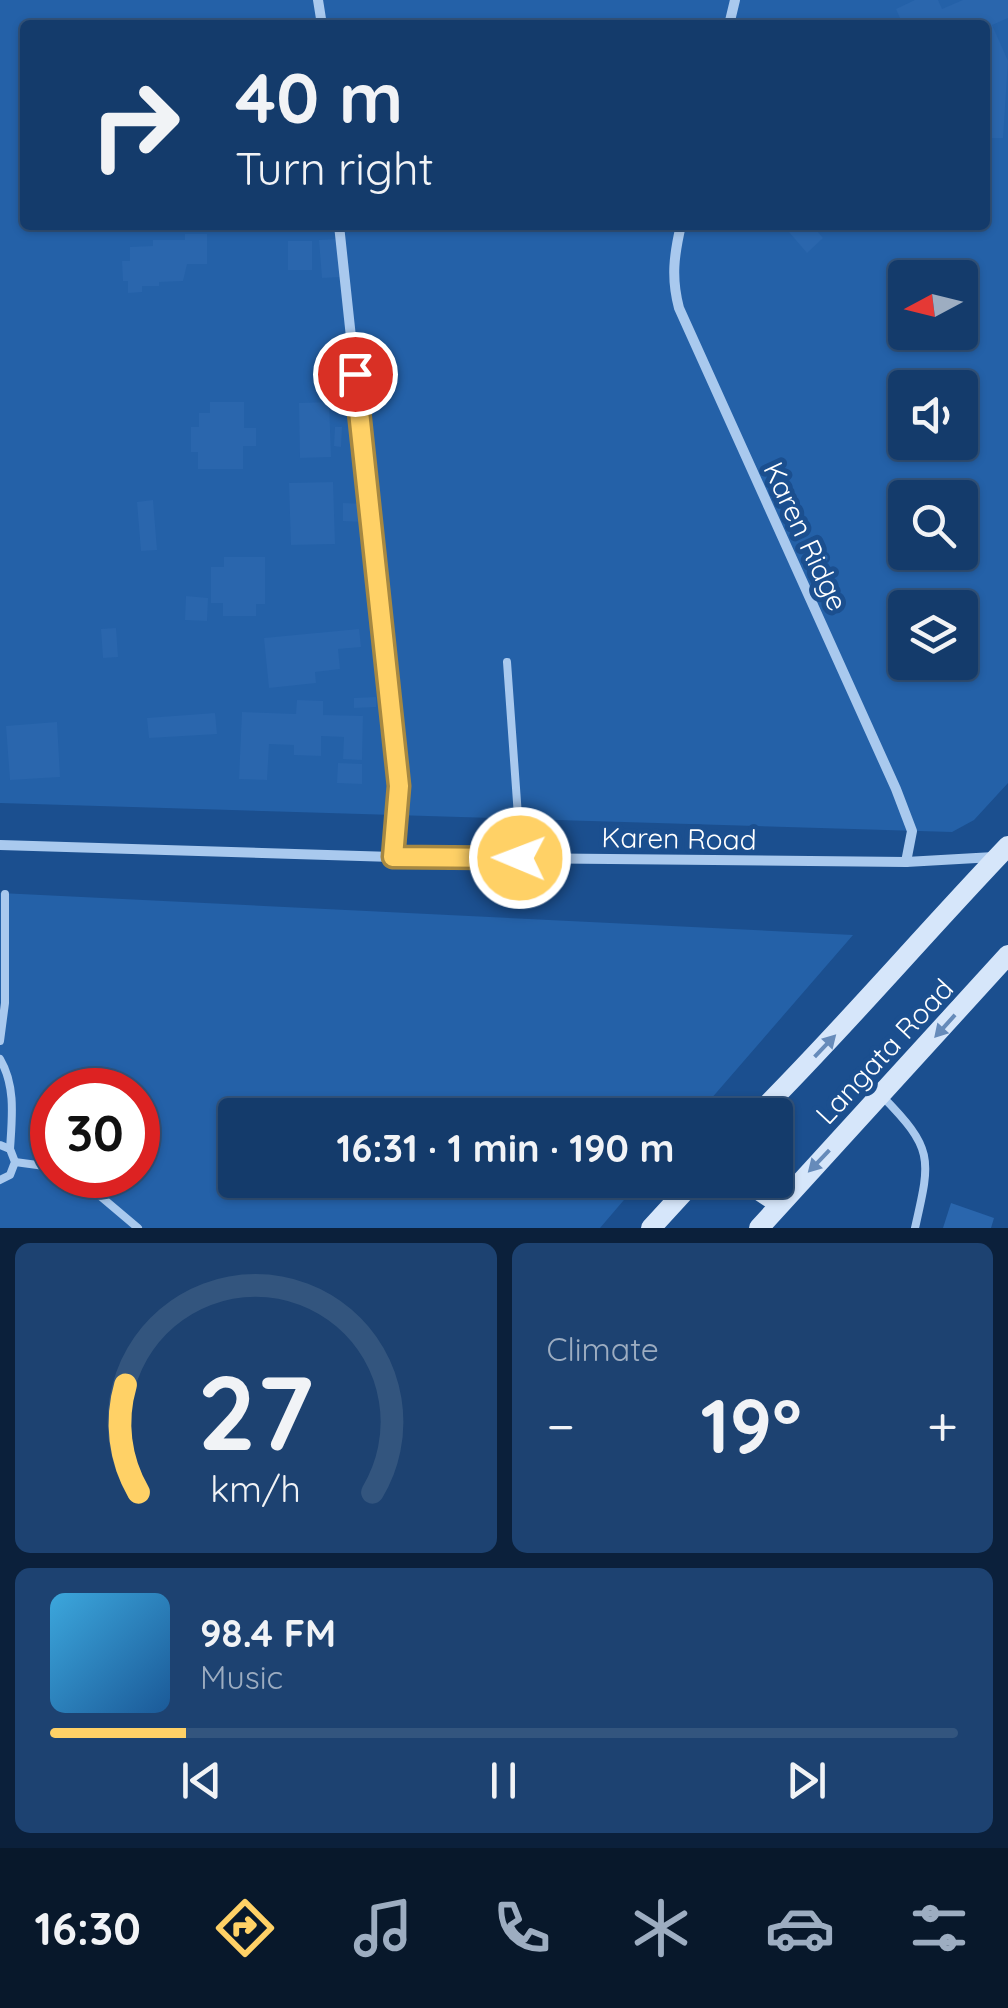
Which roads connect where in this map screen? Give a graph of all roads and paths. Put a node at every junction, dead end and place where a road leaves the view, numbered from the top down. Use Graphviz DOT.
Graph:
graph roads {
  1 [pos="340,230"];
  2 [pos="680,230"];
  3 [pos="507,662"];
  4 [pos="0,845"];
  5 [pos="1003,851"];
  6 [pos="393,857"];
  7 [pos="520,858"];
  8 [pos="906,862"];
  9 [pos="6,894"];
  10 [pos="1008,955"];
  11 [pos="0,1041"];
  12 [pos="0,1058"];
  13 [pos="882,1096"];
  14 [pos="774,1098"];
  15 [pos="0,1145"];
  16 [pos="10,1150"];
  17 [pos="15,1162"];
  18 [pos="30,1164"];
  19 [pos="0,1180"];
  20 [pos="793,1188"];
  21 [pos="102,1198"];
  22 [pos="678,1198"];
  23 [pos="784,1198"];
  24 [pos="138,1228"];
  25 [pos="651,1228"];
  26 [pos="759,1228"];
  27 [pos="915,1228"];
  1 -- 6 [label="street"];
  2 -- 8 [label="street, Karen Ridge"];
  3 -- 7 [label="lane"];
  4 -- 6 [label="street, Karen Road"];
  5 -- 8 [label="street, Karen Road"];
  14 -- 5 [label="main road, Langata Road, one-way"];
  6 -- 7 [label="street, Karen Road"];
  7 -- 8 [label="street, Karen Road"];
  9 -- 11 [label="lane"];
  10 -- 13 [label="main road, Langata Road, one-way"];
  12 -- 16 [label="lane"];
  13 -- 20 [label="main road, Langata Road, one-way"];
  13 -- 27 [label="lane"];
  15 -- 16 [label="lane"];
  16 -- 17 [label="lane"];
  17 -- 18 [label="lane"];
  17 -- 19 [label="lane"];
  21 -- 24 [label="lane"];
  22 -- 25 [label="main road"];
  23 -- 26 [label="main road, Langata Road"];
}
